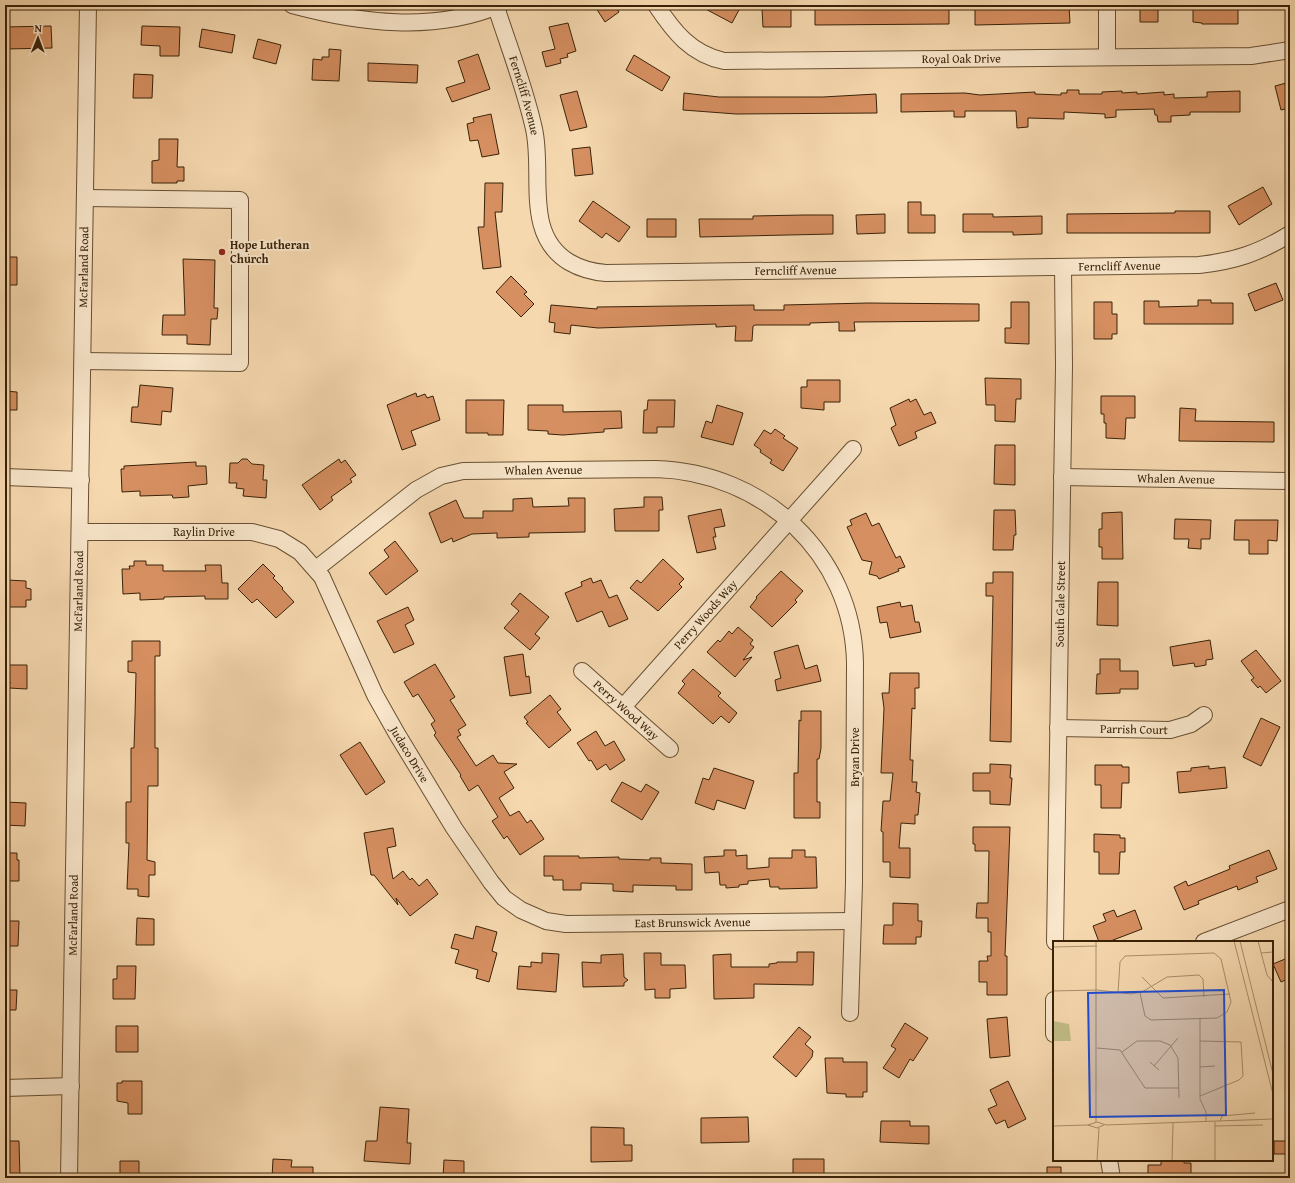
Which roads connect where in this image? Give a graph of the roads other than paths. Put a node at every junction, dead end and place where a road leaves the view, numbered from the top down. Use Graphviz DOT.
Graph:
graph roads {
  1 [pos="88,5"];
  2 [pos="293,5"];
  3 [pos="656,5"];
  4 [pos="1107,5"];
  5 [pos="498,6"];
  6 [pos="1290,50"];
  7 [pos="1107,57"];
  8 [pos="85,198"];
  9 [pos="1290,234"];
  10 [pos="1063,267"];
  11 [pos="83,360"];
  12 [pos="853,449"];
  13 [pos="5,477"];
  14 [pos="1062,477"];
  15 [pos="81,480"];
  16 [pos="1290,481"];
  17 [pos="789,522"];
  18 [pos="81,532"];
  19 [pos="316,569"];
  20 [pos="582,671"];
  21 [pos="623,707"];
  22 [pos="1204,714"];
  23 [pos="1058,728"];
  24 [pos="670,749"];
  25 [pos="1290,909"];
  26 [pos="535,918"];
  27 [pos="852,921"];
  28 [pos="1055,941"];
  29 [pos="1207,941"];
  30 [pos="850,1013"];
  31 [pos="71,1086"];
  32 [pos="5,1088"];
  33 [pos="1109,1161"];
  34 [pos="69,1178"];
  35 [pos="1112,1178"];
  1 -- 8 [label="street, McFarland Road"];
  2 -- 5 [label="street"];
  3 -- 7 [label="street, Royal Oak Drive"];
  4 -- 7 [label="street"];
  5 -- 10 [label="street, Ferncliff Avenue"];
  6 -- 7 [label="street, Royal Oak Drive"];
  8 -- 11 [label="street, McFarland Road"];
  8 -- 11 [label="street"];
  9 -- 10 [label="street, Ferncliff Avenue"];
  10 -- 14 [label="street, South Gale Street"];
  11 -- 15 [label="street, McFarland Road"];
  12 -- 17 [label="street, Perry Woods Way"];
  13 -- 15 [label="street"];
  14 -- 16 [label="street, Whalen Avenue"];
  14 -- 23 [label="street, South Gale Street"];
  15 -- 18 [label="street, McFarland Road"];
  17 -- 19 [label="street, Whalen Avenue"];
  17 -- 21 [label="street, Perry Woods Way"];
  17 -- 27 [label="street, Bryan Drive"];
  18 -- 19 [label="street, Raylin Drive"];
  18 -- 31 [label="street, McFarland Road"];
  19 -- 26 [label="street, Judaco Drive"];
  20 -- 21 [label="street, Perry Wood Way"];
  21 -- 24 [label="street, Perry Wood Way"];
  22 -- 23 [label="street, Parrish Court"];
  23 -- 28 [label="street, South Gale Street"];
  25 -- 29 [label="street"];
  26 -- 27 [label="street, East Brunswick Avenue"];
  27 -- 30 [label="street, Bryan Drive"];
  31 -- 32 [label="street"];
  31 -- 34 [label="street, McFarland Road"];
  33 -- 35 [label="street"];
}
